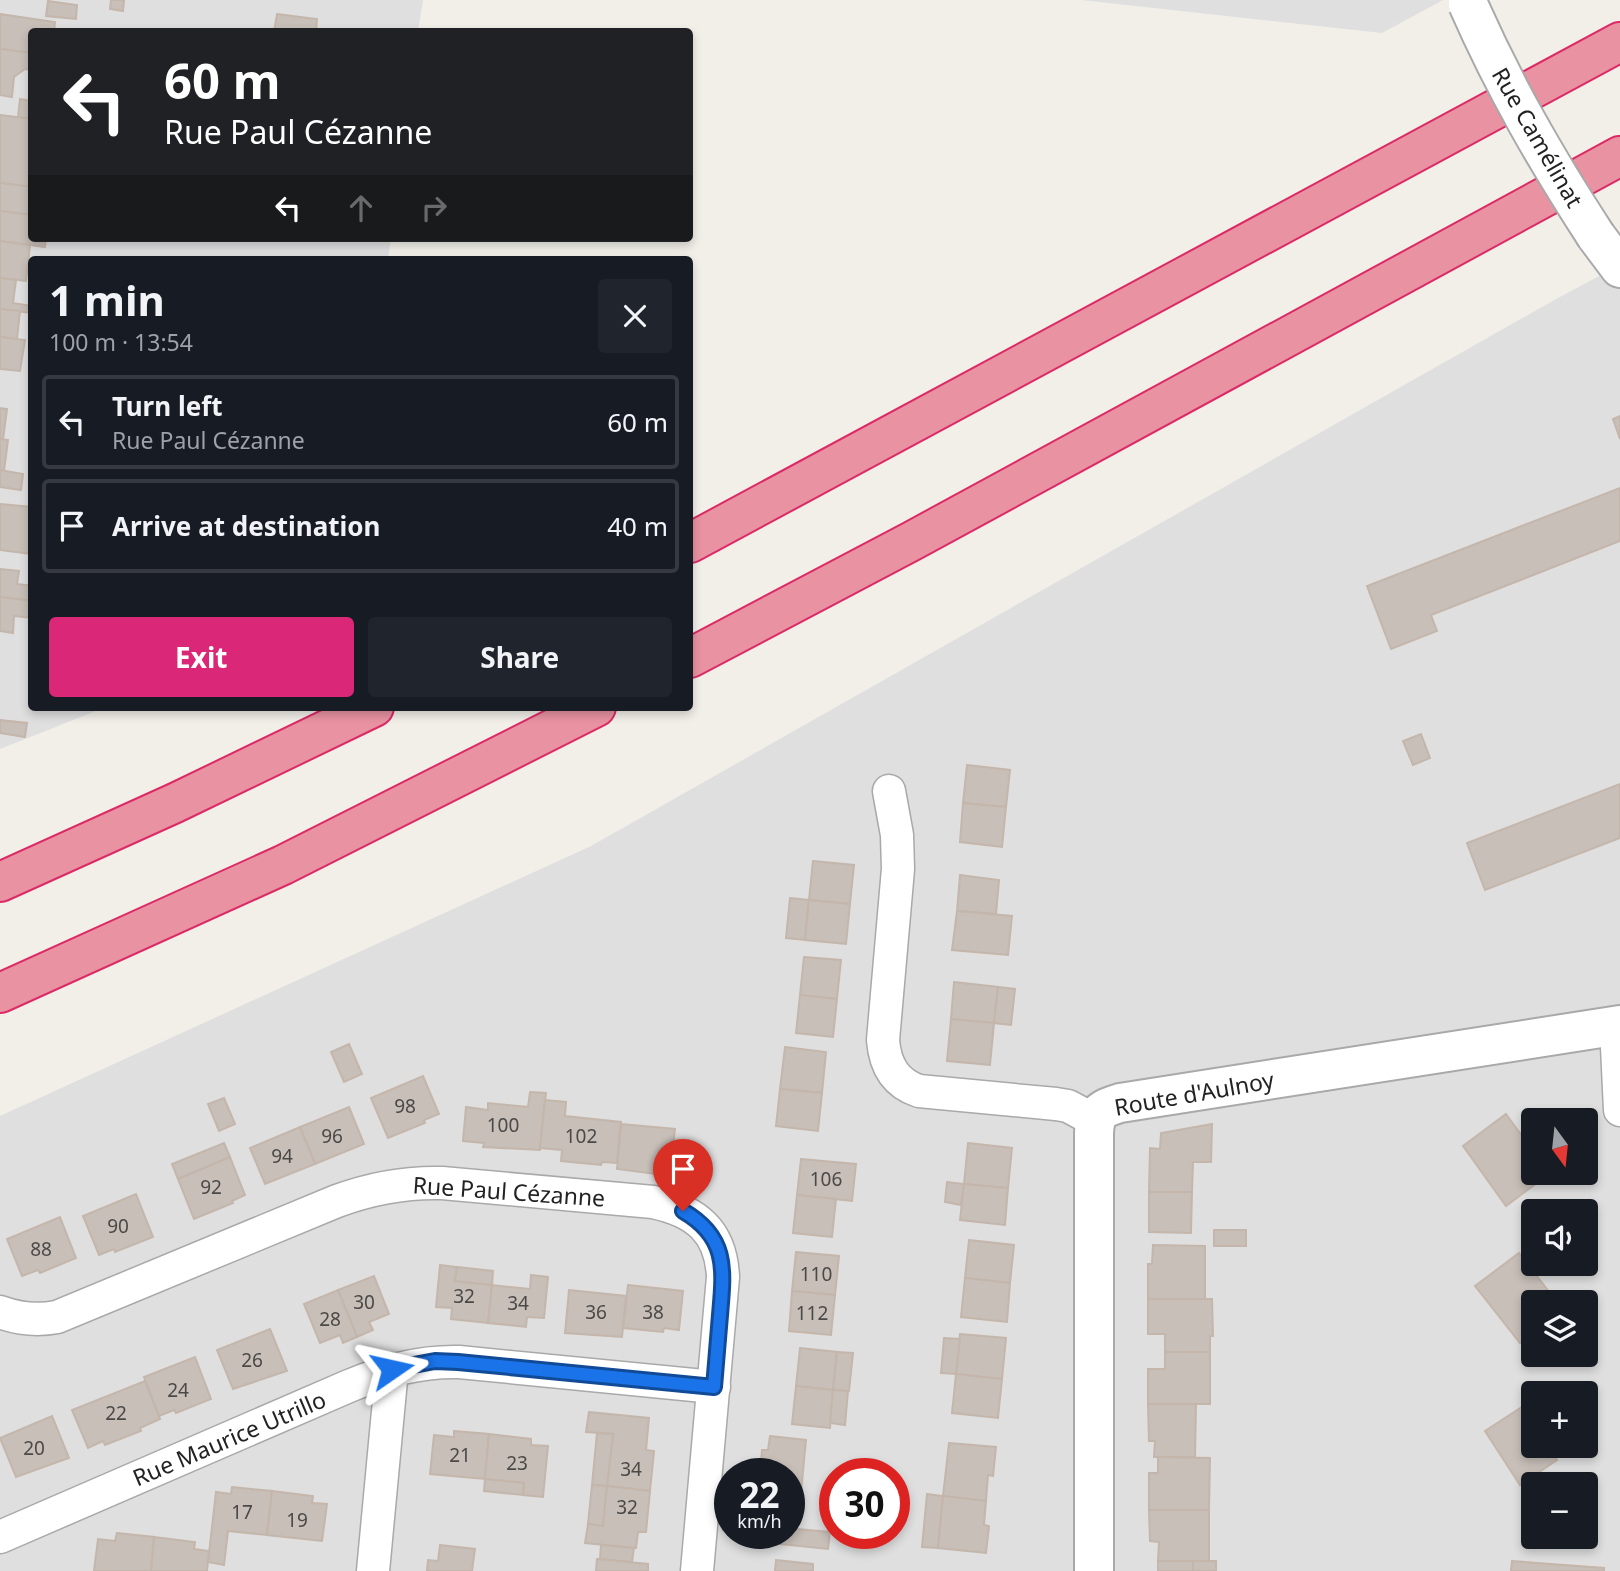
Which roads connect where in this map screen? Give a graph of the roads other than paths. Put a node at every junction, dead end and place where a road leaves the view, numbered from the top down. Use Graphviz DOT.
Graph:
graph roads {
  1 [pos="1468,2"];
  2 [pos="1620,42"];
  3 [pos="1620,156"];
  4 [pos="1620,268"];
  5 [pos="693,541"];
  6 [pos="693,655"];
  7 [pos="366,711"];
  8 [pos="589,711"];
  9 [pos="888,791"];
  10 [pos="0,882"];
  11 [pos="0,993"];
  12 [pos="1618,1025"];
  13 [pos="1620,1110"];
  14 [pos="1094,1120"];
  15 [pos="0,1312"];
  16 [pos="392,1369"];
  17 [pos="714,1387"];
  18 [pos="0,1537"];
  19 [pos="373,1571"];
  20 [pos="697,1571"];
  21 [pos="1094,1571"];
  1 -- 4 [label="street, Rue Camélinat, bridge"];
  2 -- 5 [label="highway"];
  3 -- 6 [label="highway"];
  7 -- 10 [label="highway"];
  8 -- 11 [label="highway"];
  9 -- 14 [label="street"];
  12 -- 13 [label="street"];
  12 -- 14 [label="street, Route d'Aulnoy"];
  14 -- 21 [label="street, Route d'Aulnoy"];
  15 -- 17 [label="street, Rue Paul Cézanne"];
  16 -- 17 [label="street, Rue Maurice Utrillo"];
  16 -- 18 [label="street, Rue Maurice Utrillo"];
  16 -- 19 [label="street"];
  17 -- 20 [label="street, Rue Paul Cézanne"];
}
